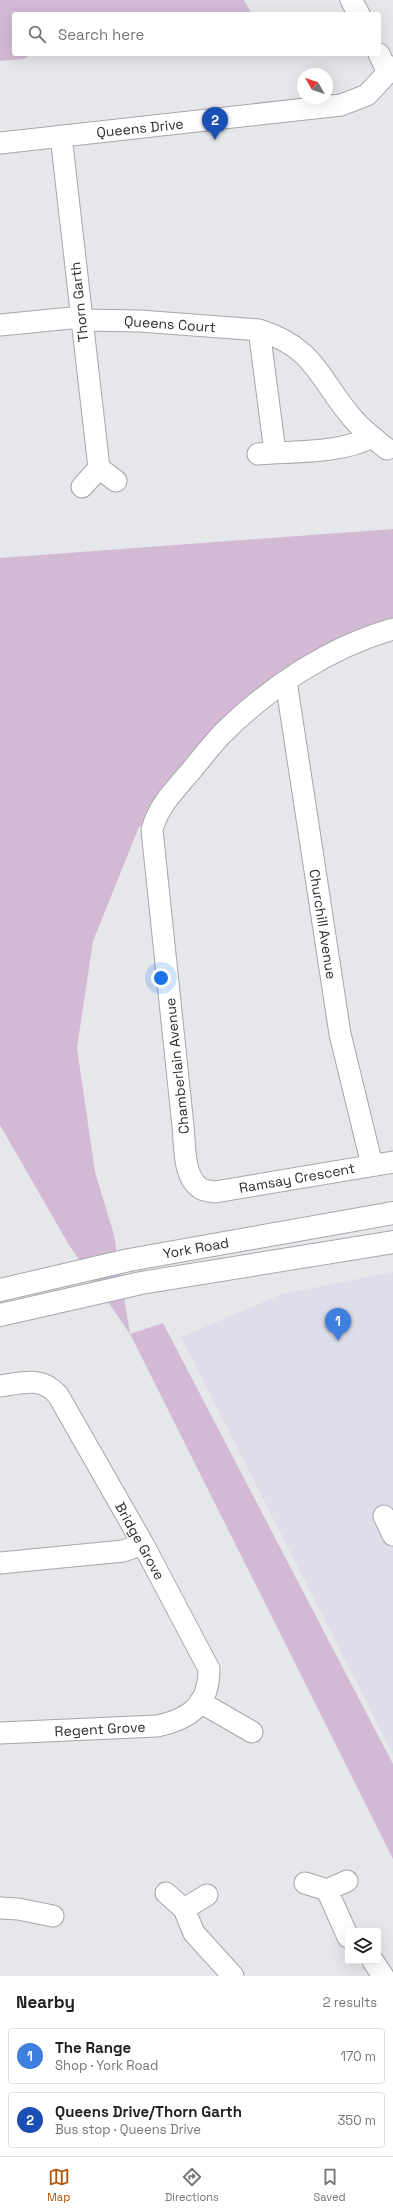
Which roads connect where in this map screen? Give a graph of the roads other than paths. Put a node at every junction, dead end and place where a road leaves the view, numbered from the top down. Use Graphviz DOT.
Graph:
graph roads {
  1 [pos="351,0"];
  2 [pos="358,12"];
  3 [pos="380,56"];
  4 [pos="390,70"];
  5 [pos="62,136"];
  6 [pos="0,143"];
  7 [pos="81,318"];
  8 [pos="0,325"];
  9 [pos="259,330"];
  10 [pos="99,468"];
  11 [pos="116,481"];
  12 [pos="82,487"];
  13 [pos="393,629"];
  14 [pos="286,681"];
  15 [pos="393,1162"];
  16 [pos="372,1165"];
  17 [pos="201,1189"];
  18 [pos="393,1212"];
  19 [pos="393,1242"];
  20 [pos="0,1290"];
  21 [pos="0,1315"];
  22 [pos="0,1386"];
  23 [pos="384,1516"];
  24 [pos="393,1535"];
  25 [pos="143,1544"];
  26 [pos="0,1563"];
  27 [pos="198,1705"];
  28 [pos="252,1732"];
  29 [pos="0,1733"];
  30 [pos="347,1881"];
  31 [pos="305,1884"];
  32 [pos="327,1890"];
  33 [pos="166,1894"];
  34 [pos="207,1896"];
  35 [pos="0,1908"];
  36 [pos="184,1909"];
  37 [pos="53,1916"];
  38 [pos="345,1930"];
  39 [pos="375,1964"];
  40 [pos="233,1976"];
  41 [pos="383,1976"];
  1 -- 2 [label="street"];
  3 -- 4 [label="street"];
  4 -- 5 [label="street, Queens Drive"];
  5 -- 6 [label="street, Queens Drive"];
  5 -- 7 [label="street, Thorn Garth"];
  7 -- 8 [label="street, Queens Court"];
  7 -- 9 [label="street, Queens Court"];
  7 -- 10 [label="street, Thorn Garth"];
  9 -- 9 [label="street, Queens Court"];
  10 -- 11 [label="street"];
  10 -- 12 [label="street"];
  13 -- 14 [label="street, Chamberlain Avenue"];
  14 -- 16 [label="street, Churchill Avenue"];
  14 -- 17 [label="street, Chamberlain Avenue"];
  15 -- 16 [label="street, Ramsay Crescent"];
  16 -- 17 [label="street, Ramsay Crescent"];
  18 -- 20 [label="highway, York Road"];
  19 -- 21 [label="highway, York Road"];
  22 -- 25 [label="street, Bridge Grove"];
  23 -- 24 [label="street"];
  25 -- 26 [label="street"];
  25 -- 27 [label="street, Bridge Grove"];
  27 -- 28 [label="street"];
  27 -- 29 [label="street, Regent Grove"];
  30 -- 32 [label="street"];
  31 -- 32 [label="street"];
  32 -- 38 [label="street"];
  33 -- 36 [label="street"];
  34 -- 36 [label="street"];
  35 -- 37 [label="street"];
  36 -- 40 [label="street"];
  39 -- 41 [label="street"];
}
